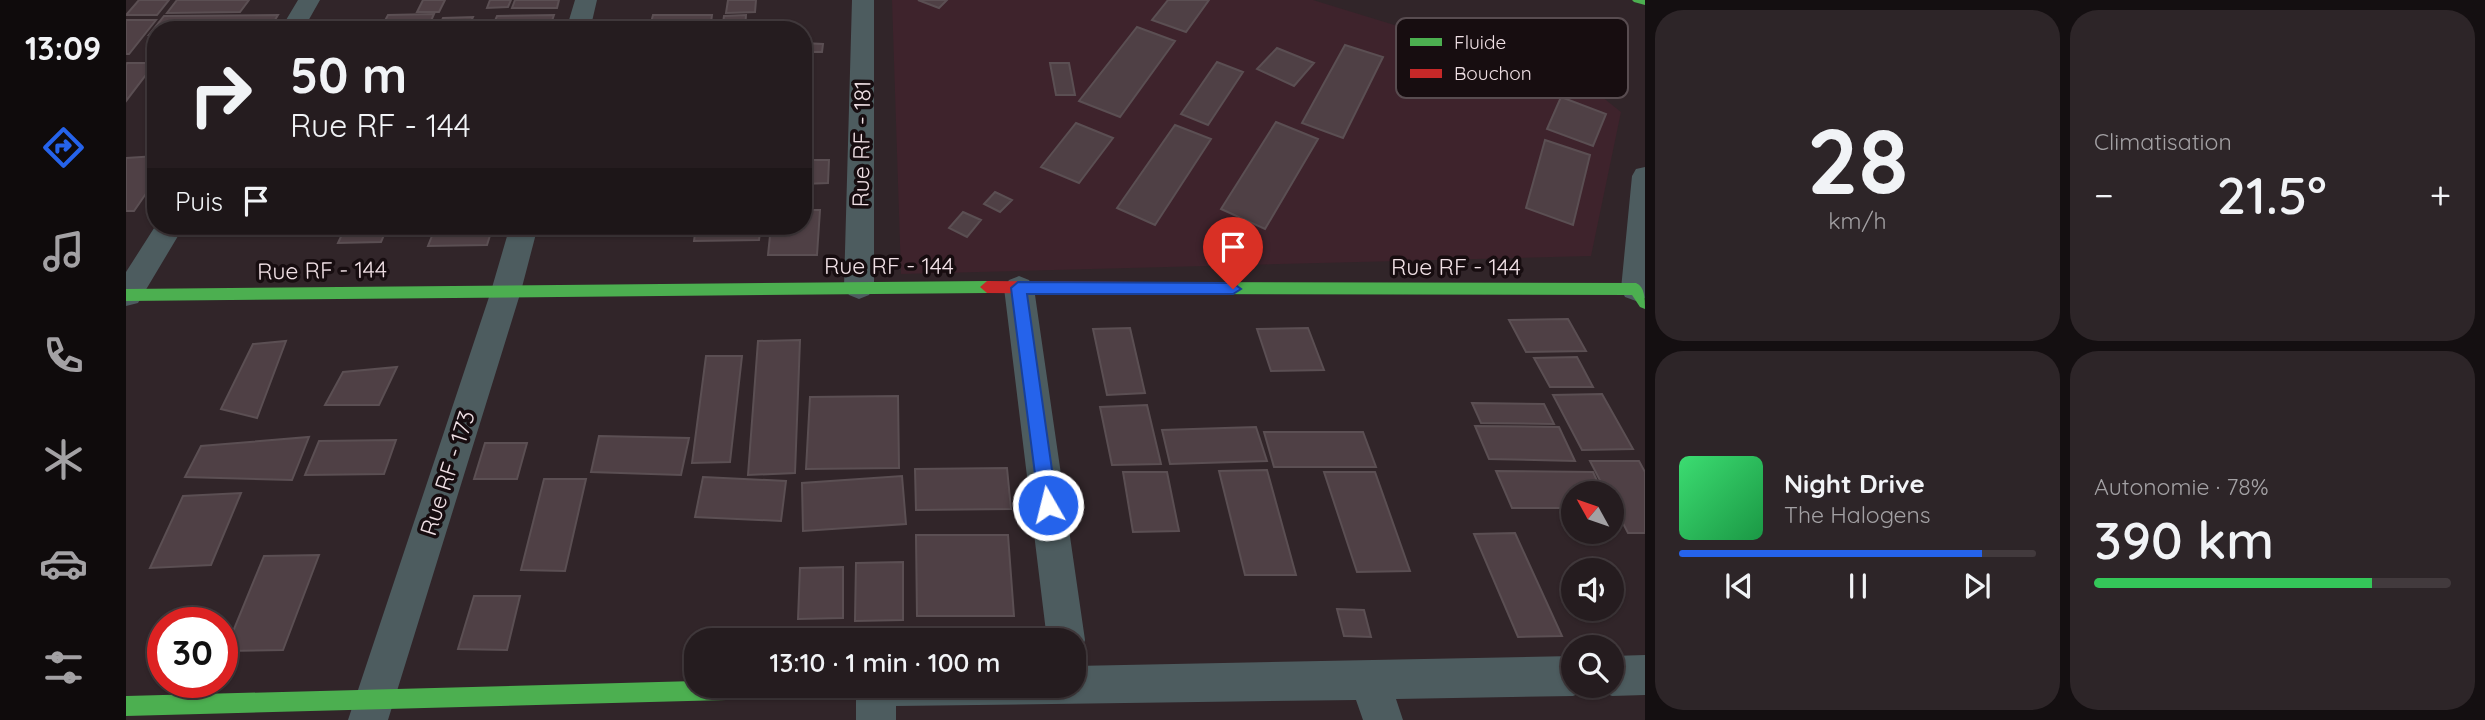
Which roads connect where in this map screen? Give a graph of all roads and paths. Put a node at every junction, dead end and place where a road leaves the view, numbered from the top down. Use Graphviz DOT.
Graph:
graph roads {
  1 [pos="309,0"];
  2 [pos="586,0"];
  3 [pos="863,0"];
  4 [pos="1639,0"];
  5 [pos="1645,2"];
  6 [pos="296,21"];
  7 [pos="580,21"];
  8 [pos="1645,176"];
  9 [pos="164,235"];
  10 [pos="522,235"];
  11 [pos="859,288"];
  12 [pos="1018,288"];
  13 [pos="506,291"];
  14 [pos="127,295"];
  15 [pos="1641,296"];
  16 [pos="1064,628"];
  17 [pos="1645,675"];
  18 [pos="1561,676"];
  19 [pos="1624,676"];
  20 [pos="1369,678"];
  21 [pos="1086,687"];
  22 [pos="684,695"];
  23 [pos="875,698"];
  24 [pos="126,706"];
  25 [pos="371,710"];
  26 [pos="876,720"];
  27 [pos="1383,720"];
  1 -- 6 [label="street"];
  2 -- 7 [label="street"];
  3 -- 11 [label="street, Rue RF - 181"];
  4 -- 5 [label="street"];
  8 -- 15 [label="street"];
  9 -- 14 [label="street"];
  10 -- 13 [label="street, Rue RF - 173"];
  11 -- 12 [label="street, Rue RF - 144"];
  11 -- 13 [label="street, Rue RF - 144"];
  12 -- 15 [label="street, Rue RF - 144"];
  12 -- 16 [label="street"];
  13 -- 14 [label="street, Rue RF - 144"];
  13 -- 25 [label="street, Rue RF - 173"];
  17 -- 19 [label="street"];
  18 -- 20 [label="street"];
  20 -- 21 [label="street"];
  20 -- 27 [label="street"];
  22 -- 25 [label="street"];
  23 -- 26 [label="street"];
  24 -- 25 [label="street"];
}
